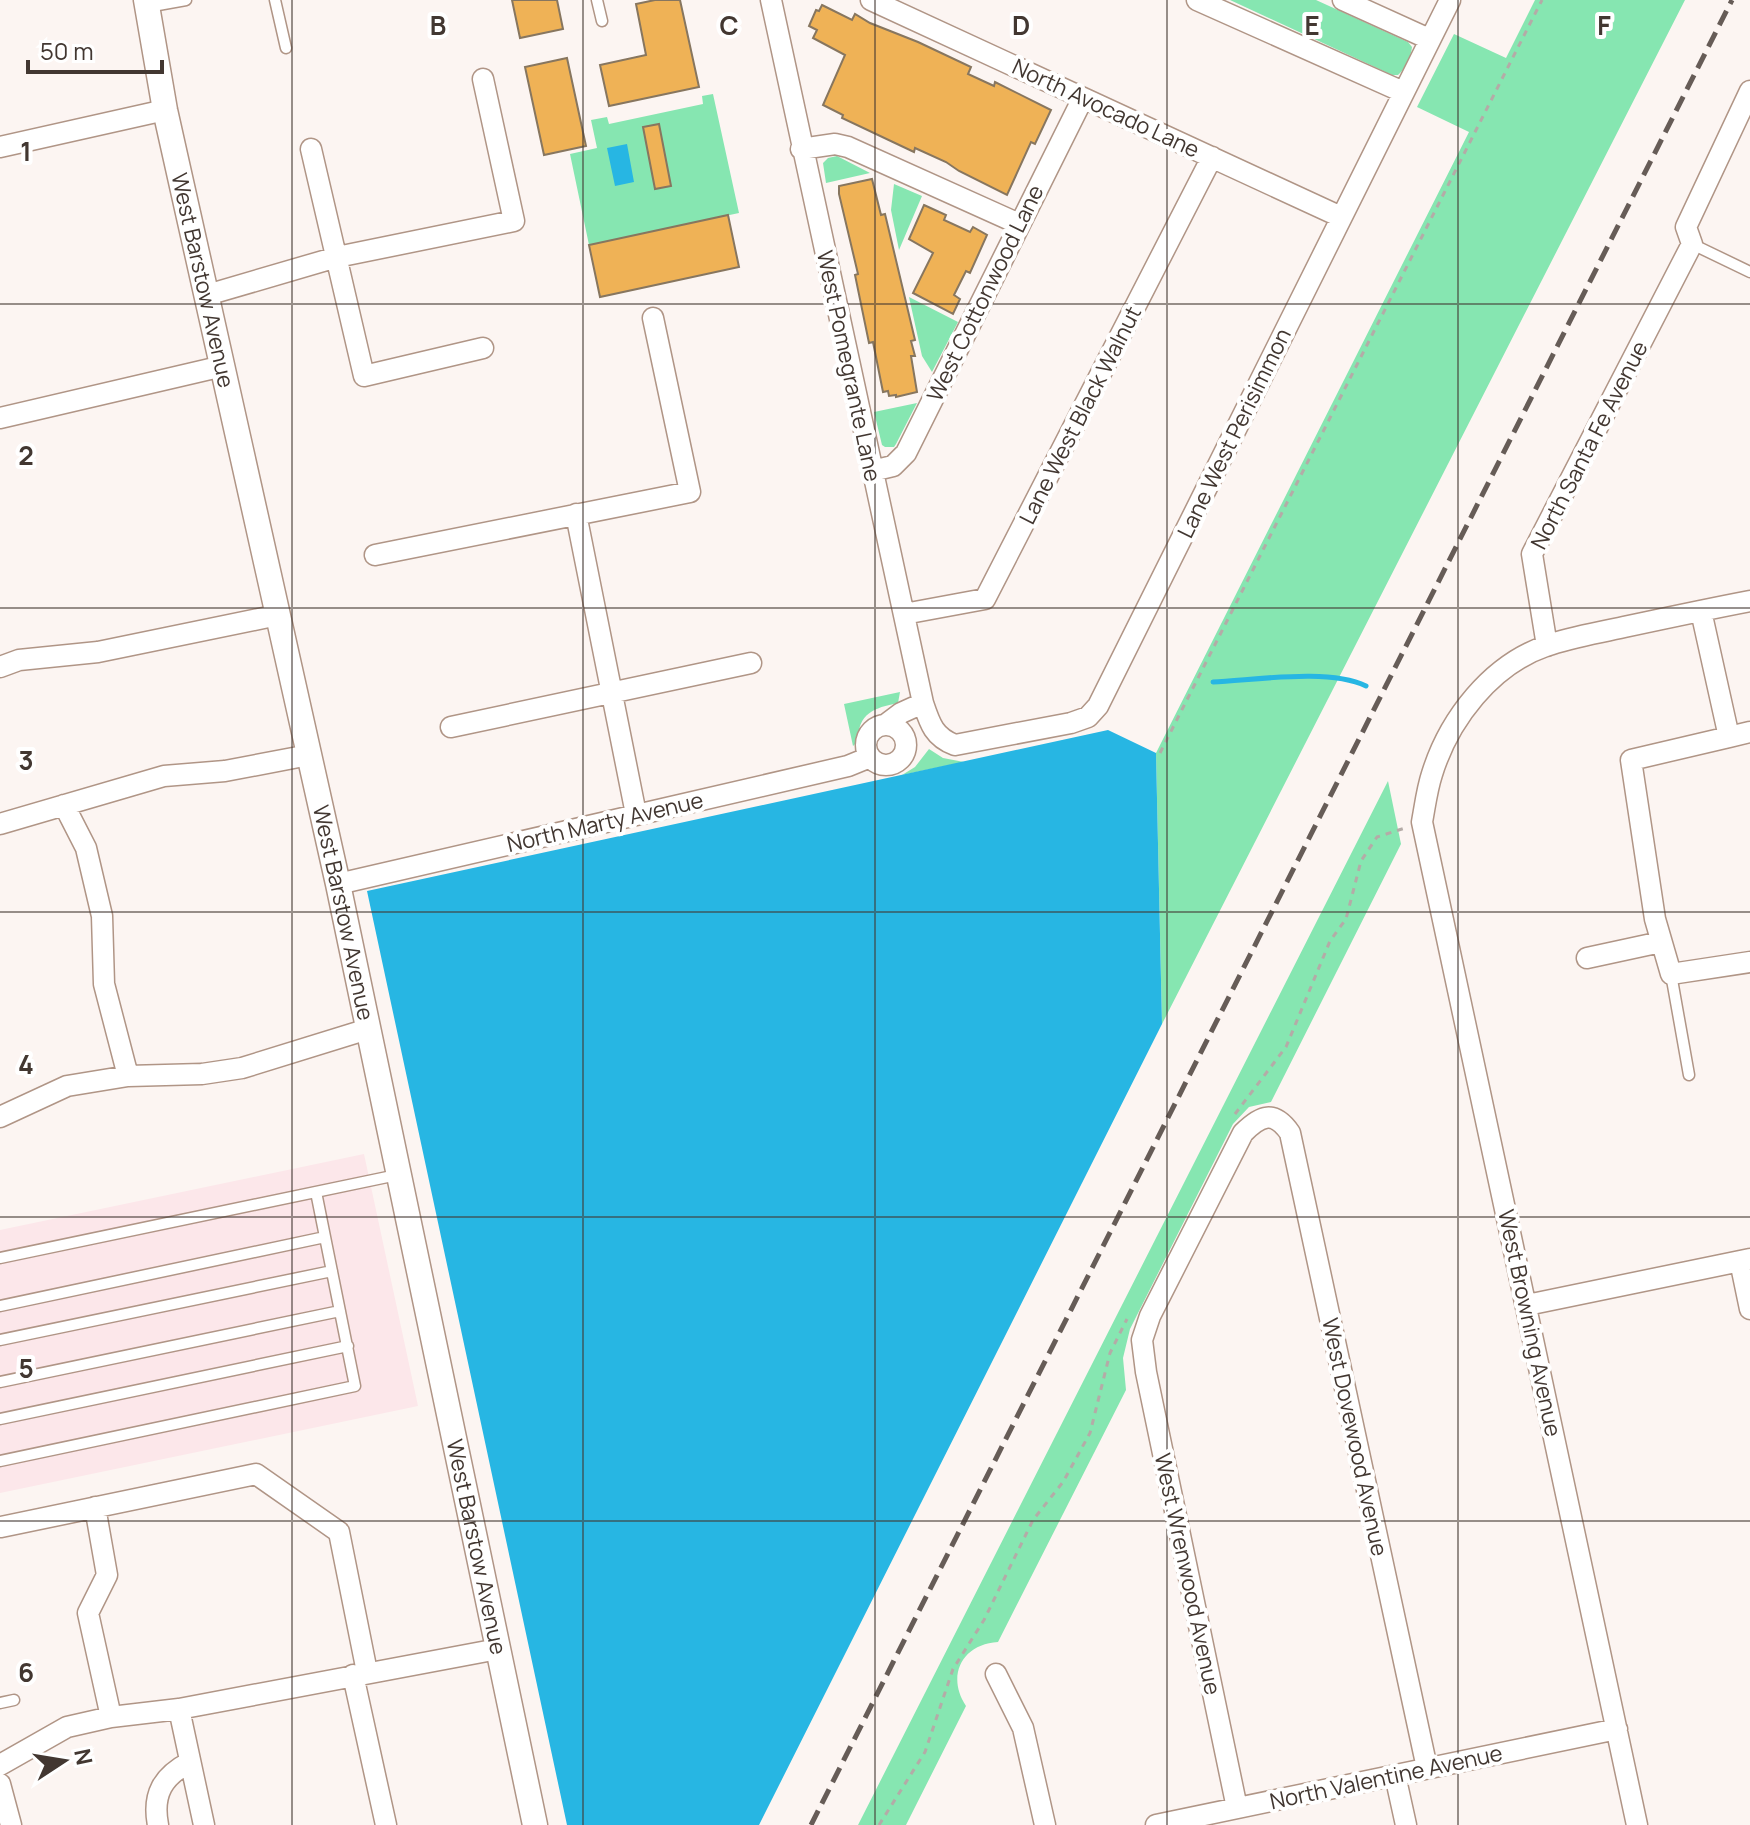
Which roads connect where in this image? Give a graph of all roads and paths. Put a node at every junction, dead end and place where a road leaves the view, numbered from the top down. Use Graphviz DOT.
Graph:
graph roads {
  1 [pos="186,0"];
  2 [pos="275,0"];
  3 [pos="597,0"];
  4 [pos="771,0"];
  5 [pos="871,0"];
  6 [pos="1197,0"];
  7 [pos="1343,0"];
  8 [pos="1450,0"];
  9 [pos="1542,0"];
  10 [pos="147,4"];
  11 [pos="602,21"];
  12 [pos="1429,39"];
  13 [pos="286,48"];
  14 [pos="483,79"];
  15 [pos="1750,91"];
  16 [pos="1403,92"];
  17 [pos="1083,98"];
  18 [pos="165,110"];
  19 [pos="0,147"];
  20 [pos="311,149"];
  21 [pos="801,149"];
  22 [pos="1212,157"];
  23 [pos="1341,217"];
  24 [pos="1019,224"];
  25 [pos="1692,244"];
  26 [pos="337,257"];
  27 [pos="1750,272"];
  28 [pos="207,295"];
  29 [pos="653,318"];
  30 [pos="483,348"];
  31 [pos="223,366"];
  32 [pos="0,418"];
  33 [pos="872,471"];
  34 [pos="576,514"];
  35 [pos="375,555"];
  36 [pos="1750,601"];
  37 [pos="1701,611"];
  38 [pos="904,614"];
  39 [pos="278,615"];
  40 [pos="1547,646"];
  41 [pos="751,663"];
  42 [pos="0,667"];
  43 [pos="612,693"];
  44 [pos="923,703"];
  45 [pos="885,725"];
  46 [pos="451,727"];
  47 [pos="932,730"];
  48 [pos="1750,732"];
  49 [pos="1729,737"];
  50 [pos="905,751"];
  51 [pos="1160,753"];
  52 [pos="309,755"];
  53 [pos="870,757"];
  54 [pos="64,805"];
  55 [pos="636,814"];
  56 [pos="0,824"];
  57 [pos="338,884"];
  58 [pos="1661,942"];
  59 [pos="1587,958"];
  60 [pos="1750,962"];
  61 [pos="1671,974"];
  62 [pos="368,1029"];
  63 [pos="1689,1075"];
  64 [pos="128,1076"];
  65 [pos="0,1117"];
  66 [pos="1269,1117"];
  67 [pos="399,1175"];
  68 [pos="316,1192"];
  69 [pos="325,1237"];
  70 [pos="0,1258"];
  71 [pos="1745,1260"];
  72 [pos="332,1271"];
  73 [pos="1527,1305"];
  74 [pos="0,1306"];
  75 [pos="1750,1309"];
  76 [pos="340,1311"];
  77 [pos="0,1340"];
  78 [pos="348,1346"];
  79 [pos="0,1382"];
  80 [pos="0,1419"];
  81 [pos="0,1461"];
  82 [pos="95,1507"];
  83 [pos="1,1527"];
  84 [pos="498,1649"];
  85 [pos="360,1674"];
  86 [pos="996,1674"];
  87 [pos="14,1700"];
  88 [pos="0,1703"];
  89 [pos="179,1709"];
  90 [pos="111,1717"];
  91 [pos="1617,1729"];
  92 [pos="190,1762"];
  93 [pos="0,1765"];
  94 [pos="1427,1768"];
  95 [pos="1395,1775"];
  96 [pos="0,1784"];
  97 [pos="1237,1808"];
  98 [pos="1167,1824"];
  99 [pos="11,1825"];
  100 [pos="158,1825"];
  101 [pos="204,1825"];
  102 [pos="386,1825"];
  103 [pos="535,1825"];
  104 [pos="1045,1825"];
  105 [pos="1406,1825"];
  106 [pos="1637,1825"];
  1 -- 10 [label="lane"];
  2 -- 13 [label="lane"];
  3 -- 11 [label="lane"];
  4 -- 21 [label="street, West Pomegrante Lane"];
  5 -- 17 [label="street, North Avocado Lane"];
  6 -- 16 [label="street"];
  7 -- 12 [label="street"];
  8 -- 12 [label="street, Lane West Perisimmon"];
  9 -- 51 [label="path"];
  10 -- 18 [label="street, West Barstow Avenue"];
  12 -- 16 [label="street, Lane West Perisimmon"];
  14 -- 26 [label="street"];
  15 -- 25 [label="street, North Santa Fe Avenue"];
  16 -- 23 [label="street, Lane West Perisimmon"];
  17 -- 22 [label="street, North Avocado Lane"];
  17 -- 24 [label="street, West Cottonwood Lane"];
  18 -- 19 [label="street"];
  18 -- 28 [label="street, West Barstow Avenue"];
  20 -- 26 [label="street"];
  21 -- 24 [label="street"];
  21 -- 33 [label="street, West Pomegrante Lane"];
  22 -- 23 [label="street, North Avocado Lane"];
  22 -- 38 [label="street, Lane West Black Walnut"];
  23 -- 47 [label="street, Lane West Perisimmon"];
  24 -- 33 [label="street, West Cottonwood Lane"];
  25 -- 27 [label="lane"];
  25 -- 40 [label="street, North Santa Fe Avenue"];
  26 -- 28 [label="street"];
  26 -- 30 [label="street"];
  28 -- 31 [label="street, West Barstow Avenue"];
  29 -- 34 [label="street"];
  31 -- 32 [label="street"];
  31 -- 39 [label="street, West Barstow Avenue"];
  33 -- 38 [label="street, West Pomegrante Lane"];
  34 -- 35 [label="street"];
  34 -- 43 [label="street"];
  36 -- 37 [label="street"];
  37 -- 40 [label="street"];
  37 -- 49 [label="street"];
  38 -- 44 [label="street, West Pomegrante Lane"];
  39 -- 42 [label="street"];
  39 -- 52 [label="street, West Barstow Avenue"];
  40 -- 73 [label="street, West Browning Avenue"];
  41 -- 43 [label="street"];
  43 -- 46 [label="street"];
  43 -- 55 [label="street"];
  44 -- 45 [label="street"];
  44 -- 47 [label="street, West Pomegrante Lane"];
  45 -- 50 [label="street"];
  45 -- 53 [label="street"];
  47 -- 50 [label="street, North Marty Avenue"];
  48 -- 49 [label="street"];
  49 -- 58 [label="street"];
  50 -- 53 [label="street, North Marty Avenue"];
  52 -- 54 [label="street"];
  52 -- 57 [label="street, West Barstow Avenue"];
  53 -- 55 [label="street, North Marty Avenue"];
  54 -- 56 [label="street"];
  54 -- 64 [label="street"];
  55 -- 57 [label="street, North Marty Avenue"];
  57 -- 62 [label="street, West Barstow Avenue"];
  58 -- 59 [label="street"];
  58 -- 61 [label="street"];
  60 -- 61 [label="street"];
  61 -- 63 [label="lane"];
  62 -- 64 [label="street"];
  62 -- 67 [label="street, West Barstow Avenue"];
  64 -- 65 [label="street"];
  66 -- 94 [label="street, West Dovewood Avenue"];
  66 -- 97 [label="street, West Wrenwood Avenue"];
  67 -- 68 [label="lane"];
  67 -- 84 [label="street, West Barstow Avenue"];
  68 -- 69 [label="lane"];
  68 -- 70 [label="lane"];
  69 -- 72 [label="lane"];
  69 -- 74 [label="lane"];
  71 -- 73 [label="street"];
  71 -- 75 [label="street"];
  72 -- 76 [label="lane"];
  72 -- 77 [label="lane"];
  73 -- 91 [label="street, West Browning Avenue"];
  76 -- 78 [label="lane"];
  76 -- 79 [label="lane"];
  78 -- 80 [label="lane"];
  78 -- 81 [label="lane"];
  82 -- 83 [label="street"];
  82 -- 85 [label="street"];
  82 -- 90 [label="street"];
  84 -- 85 [label="street"];
  84 -- 103 [label="street, West Barstow Avenue"];
  85 -- 89 [label="street"];
  85 -- 102 [label="street"];
  86 -- 104 [label="street"];
  87 -- 88 [label="lane"];
  89 -- 90 [label="street"];
  89 -- 92 [label="street"];
  90 -- 93 [label="street"];
  91 -- 94 [label="street, North Valentine Avenue"];
  91 -- 106 [label="street, West Browning Avenue"];
  92 -- 100 [label="street"];
  92 -- 101 [label="street"];
  94 -- 95 [label="street, North Valentine Avenue"];
  95 -- 97 [label="street, North Valentine Avenue"];
  95 -- 105 [label="street"];
  96 -- 99 [label="street"];
  97 -- 98 [label="street, North Valentine Avenue"];
}
